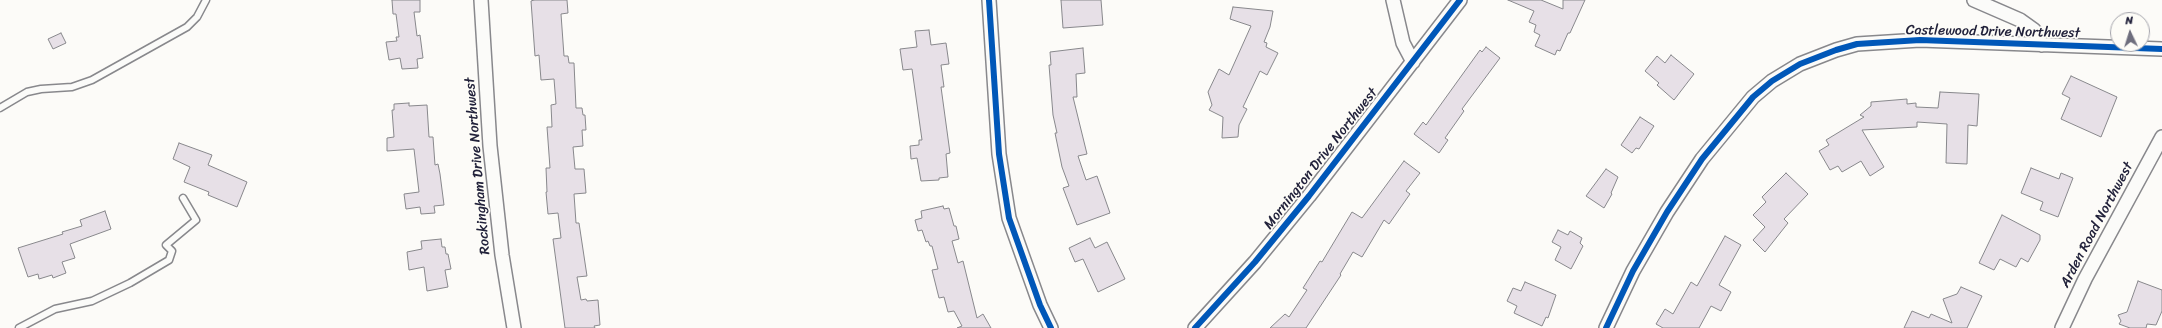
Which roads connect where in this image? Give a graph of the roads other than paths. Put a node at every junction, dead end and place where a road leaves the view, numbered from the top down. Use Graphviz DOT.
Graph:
graph roads {
  1 [pos="206,0"];
  2 [pos="481,0"];
  3 [pos="989,0"];
  4 [pos="1393,0"];
  5 [pos="1460,0"];
  6 [pos="1974,0"];
  7 [pos="2042,44"];
  8 [pos="2162,49"];
  9 [pos="1412,62"];
  10 [pos="0,108"];
  11 [pos="2162,137"];
  12 [pos="184,198"];
  13 [pos="19,328"];
  14 [pos="514,328"];
  15 [pos="1051,328"];
  16 [pos="1195,328"];
  17 [pos="1606,328"];
  18 [pos="2062,328"];
  1 -- 10 [label="lane"];
  2 -- 14 [label="street, Rockingham Drive Northwest"];
  3 -- 15 [label="street"];
  4 -- 9 [label="street"];
  5 -- 9 [label="street, Mornington Drive Northwest"];
  6 -- 7 [label="street"];
  7 -- 8 [label="street, Castlewood Drive Northwest"];
  7 -- 17 [label="street, Castlewood Drive Northwest"];
  9 -- 16 [label="street, Mornington Drive Northwest"];
  11 -- 18 [label="street, Arden Road Northwest"];
  12 -- 13 [label="lane"];
}
